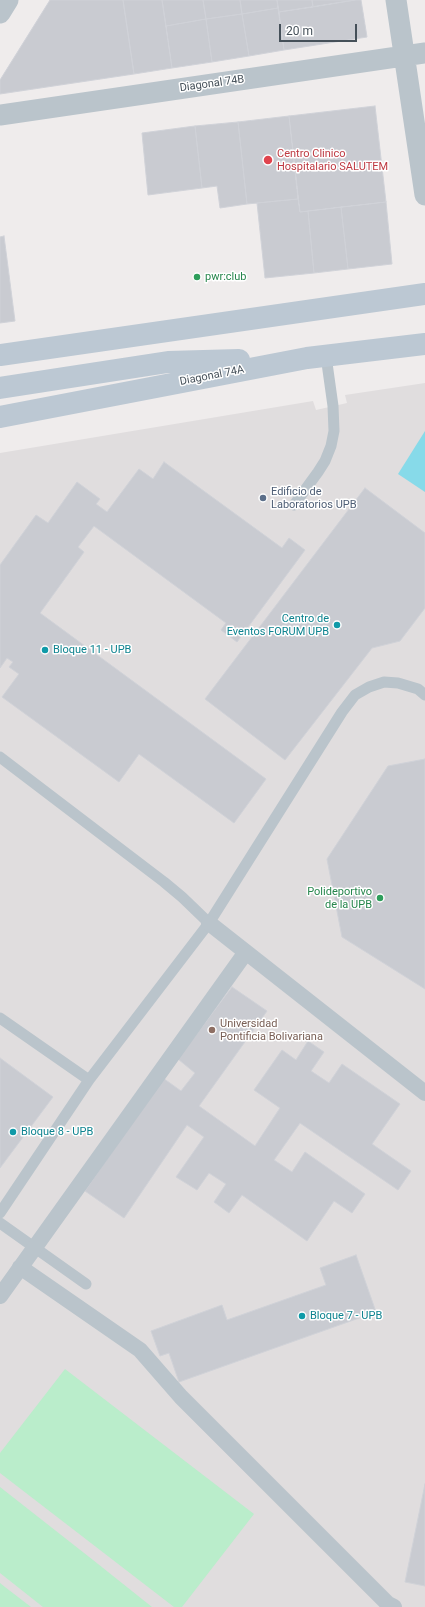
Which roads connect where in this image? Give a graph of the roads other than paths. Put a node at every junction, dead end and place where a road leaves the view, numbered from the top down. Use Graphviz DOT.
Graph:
graph roads {
  1 [pos="8,0"];
  2 [pos="396,0"];
  3 [pos="0,13"];
  4 [pos="425,52"];
  5 [pos="404,55"];
  6 [pos="0,115"];
  7 [pos="425,195"];
  8 [pos="425,294"];
  9 [pos="425,344"];
  10 [pos="0,355"];
  11 [pos="317,357"];
  12 [pos="0,388"];
  13 [pos="0,417"];
  14 [pos="294,505"];
  15 [pos="425,695"];
  16 [pos="0,757"];
  17 [pos="209,923"];
  18 [pos="246,952"];
  19 [pos="0,1018"];
  20 [pos="89,1080"];
  21 [pos="425,1092"];
  22 [pos="0,1213"];
  23 [pos="0,1223"];
  24 [pos="34,1248"];
  25 [pos="20,1267"];
  26 [pos="86,1284"];
  27 [pos="0,1296"];
  28 [pos="394,1607"];
  1 -- 3 [label="street"];
  2 -- 5 [label="street"];
  4 -- 5 [label="street, Diagonal 74B"];
  5 -- 6 [label="street, Diagonal 74B"];
  5 -- 7 [label="street"];
  8 -- 10 [label="main road"];
  9 -- 11 [label="main road, Diagonal 74A"];
  11 -- 12 [label="main road"];
  11 -- 13 [label="main road, Diagonal 74A"];
  11 -- 14 [label="lane"];
  15 -- 17 [label="lane"];
  16 -- 17 [label="lane"];
  17 -- 18 [label="street"];
  17 -- 20 [label="lane"];
  18 -- 21 [label="street"];
  18 -- 24 [label="street"];
  19 -- 20 [label="lane"];
  20 -- 22 [label="lane"];
  23 -- 24 [label="lane"];
  24 -- 25 [label="street"];
  24 -- 26 [label="lane"];
  25 -- 27 [label="street"];
  25 -- 28 [label="street"];
}
